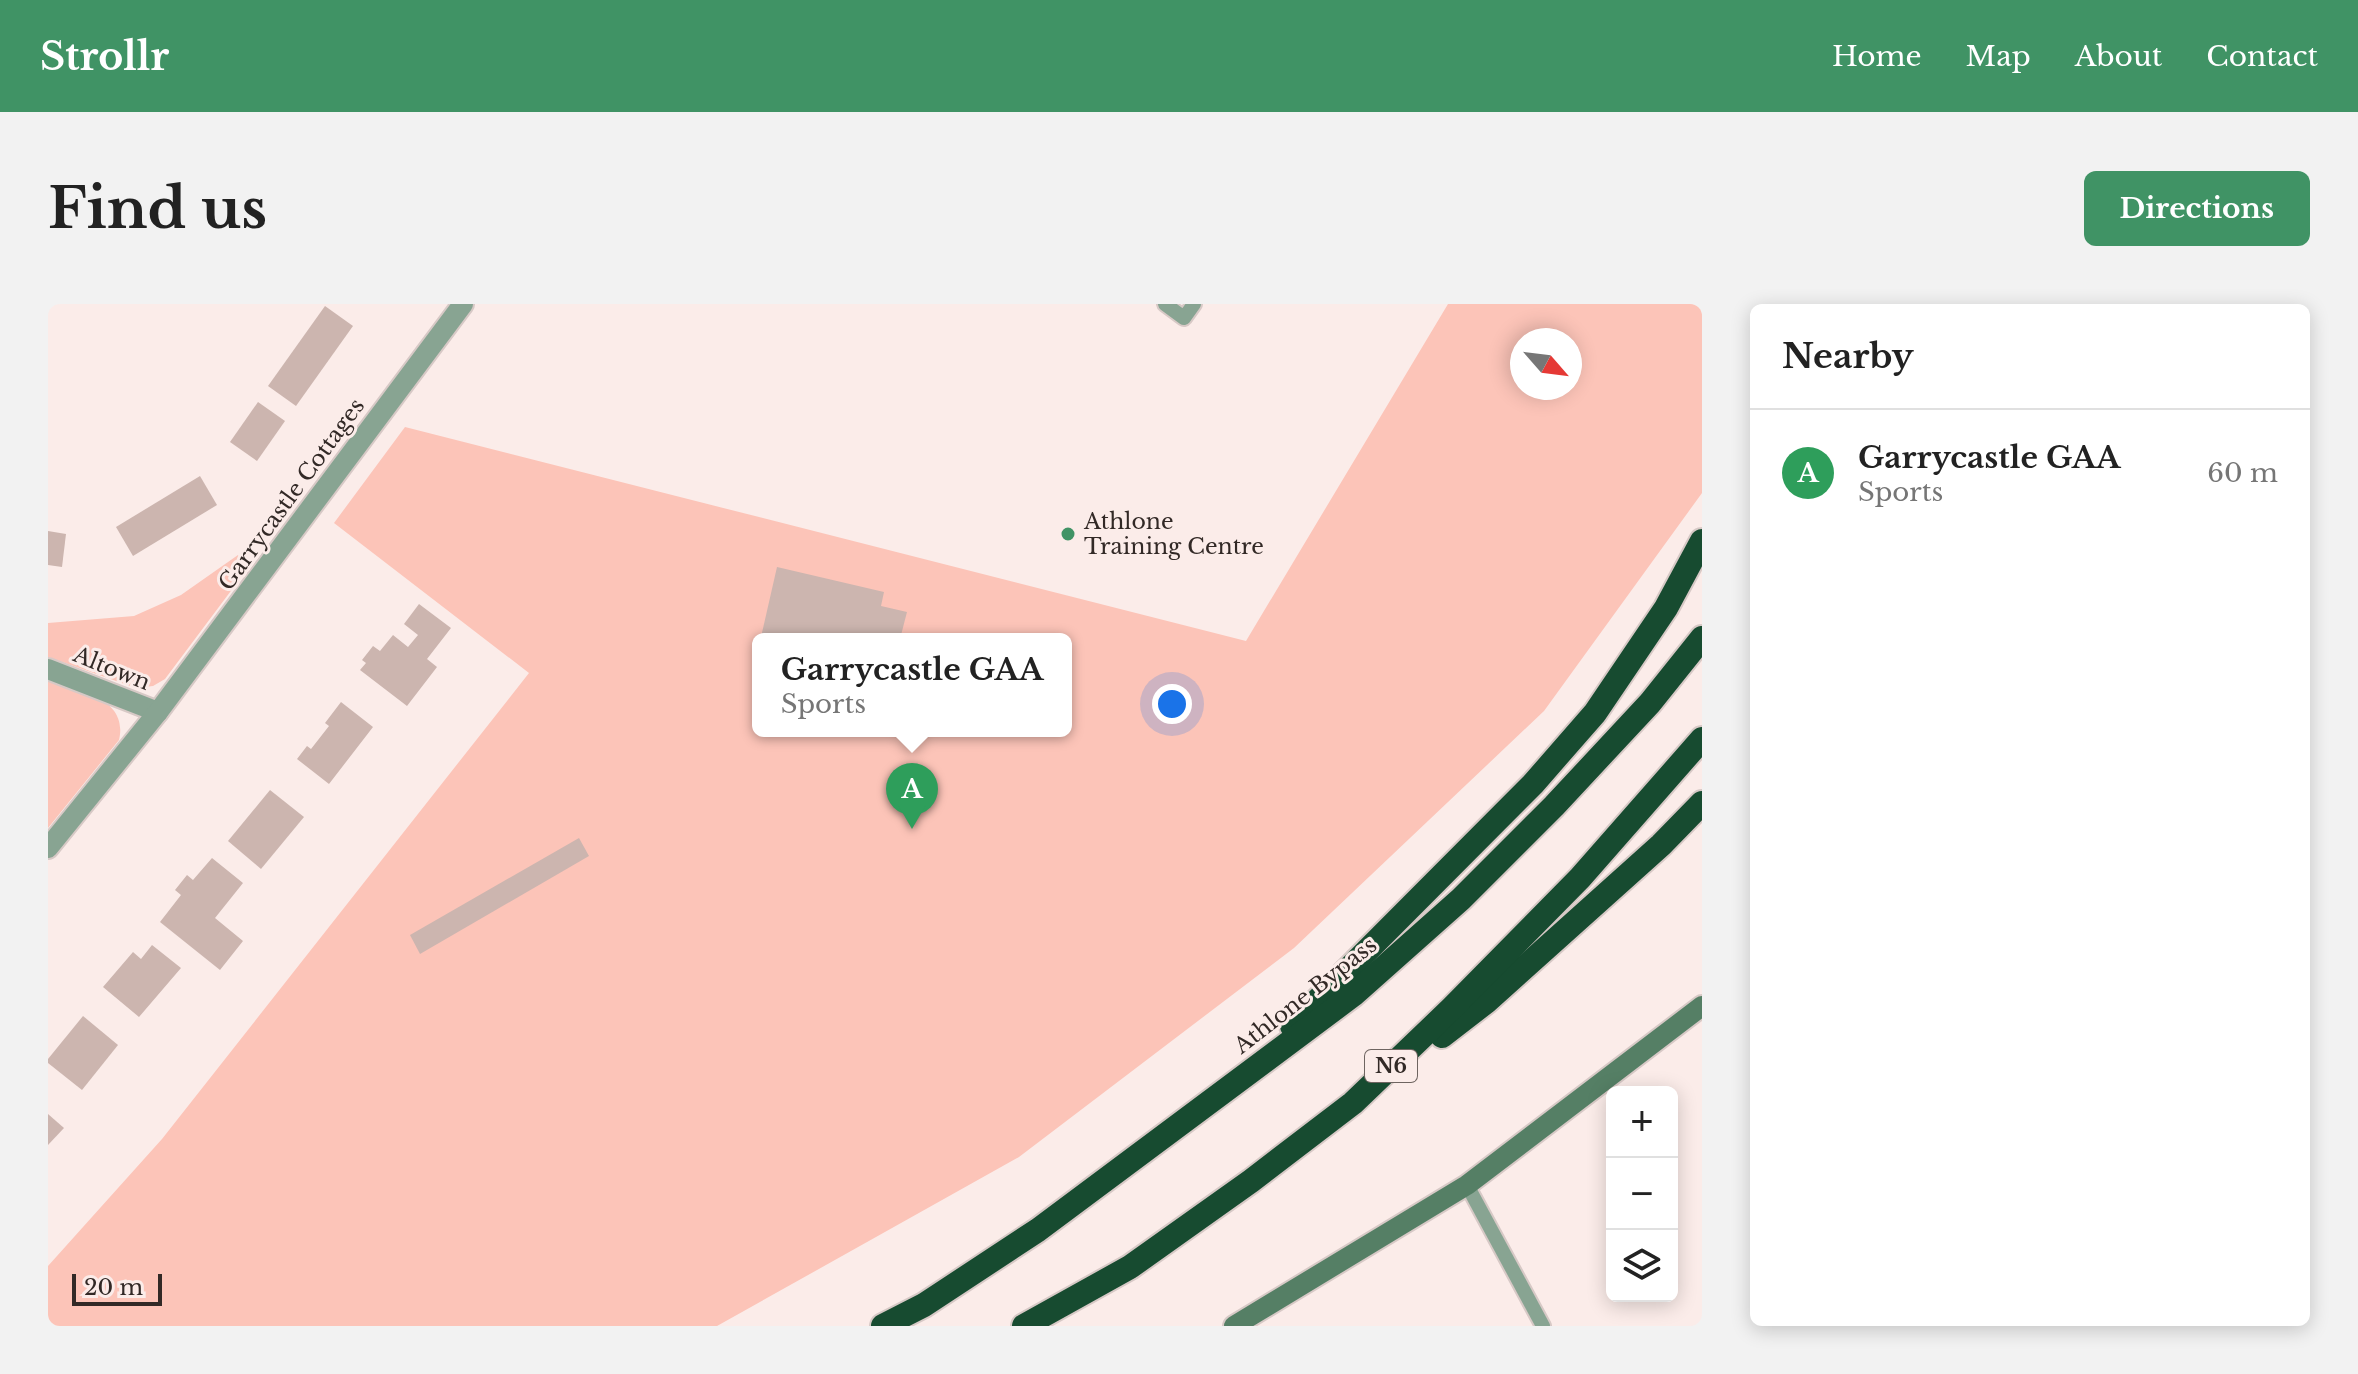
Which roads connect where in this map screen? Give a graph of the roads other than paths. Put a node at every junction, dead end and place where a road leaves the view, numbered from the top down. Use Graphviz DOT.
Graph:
graph roads {
  1 [pos="463,304"];
  2 [pos="1165,304"];
  3 [pos="1194,304"];
  4 [pos="1702,541"];
  5 [pos="1702,638"];
  6 [pos="48,669"];
  7 [pos="158,712"];
  8 [pos="1702,739"];
  9 [pos="1702,803"];
  10 [pos="48,848"];
  11 [pos="1702,1006"];
  12 [pos="1243,1077"];
  13 [pos="1353,1103"];
  14 [pos="1467,1185"];
  15 [pos="883,1326"];
  16 [pos="1024,1326"];
  17 [pos="1234,1326"];
  18 [pos="1543,1326"];
  1 -- 7 [label="street, Garrycastle Cottages"];
  2 -- 3 [label="lane"];
  4 -- 12 [label="highway"];
  5 -- 12 [label="highway, Athlone Bypass"];
  6 -- 7 [label="street, Altown"];
  7 -- 10 [label="street, Garrycastle Cottages"];
  8 -- 13 [label="highway, N6"];
  9 -- 13 [label="highway, N6"];
  11 -- 14 [label="street"];
  12 -- 15 [label="highway, Athlone Bypass"];
  13 -- 16 [label="highway, N6"];
  14 -- 17 [label="street"];
  14 -- 18 [label="lane"];
}
